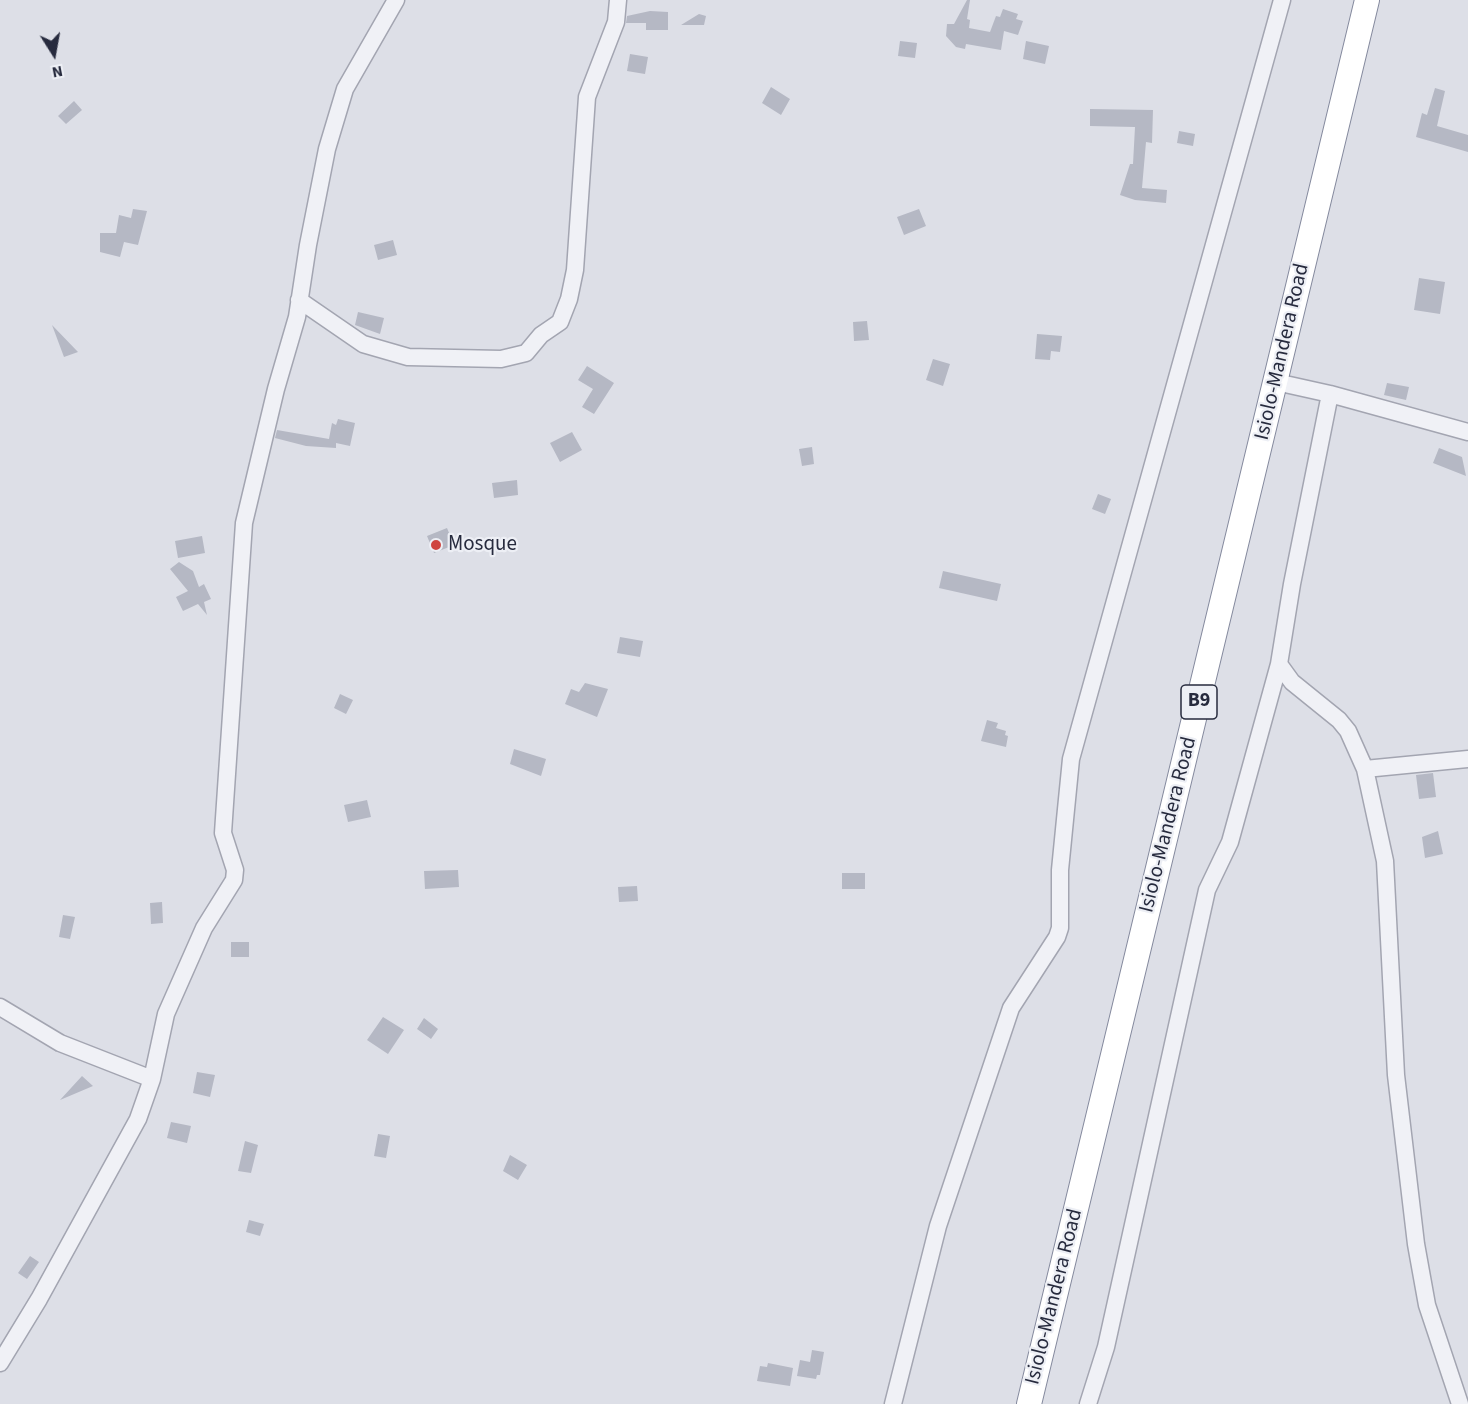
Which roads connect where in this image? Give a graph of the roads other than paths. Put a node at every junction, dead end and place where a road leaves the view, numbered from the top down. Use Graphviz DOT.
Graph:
graph roads {
  1 [pos="396,0"];
  2 [pos="618,0"];
  3 [pos="1282,0"];
  4 [pos="1367,0"];
  5 [pos="299,300"];
  6 [pos="1276,382"];
  7 [pos="1330,394"];
  8 [pos="1468,432"];
  9 [pos="1279,664"];
  10 [pos="1468,759"];
  11 [pos="1365,770"];
  12 [pos="0,1007"];
  13 [pos="152,1078"];
  14 [pos="0,1363"];
  15 [pos="892,1404"];
  16 [pos="1029,1404"];
  17 [pos="1088,1404"];
  18 [pos="1460,1404"];
  1 -- 5 [label="street"];
  2 -- 5 [label="street"];
  3 -- 15 [label="street"];
  4 -- 6 [label="highway, Isiolo-Mandera Road / B9"];
  5 -- 13 [label="street"];
  6 -- 7 [label="street"];
  6 -- 16 [label="highway, Isiolo-Mandera Road / B9"];
  7 -- 8 [label="street"];
  7 -- 9 [label="street"];
  9 -- 11 [label="street"];
  9 -- 17 [label="street"];
  10 -- 11 [label="street"];
  11 -- 18 [label="street"];
  12 -- 13 [label="street"];
  13 -- 14 [label="street"];
}
